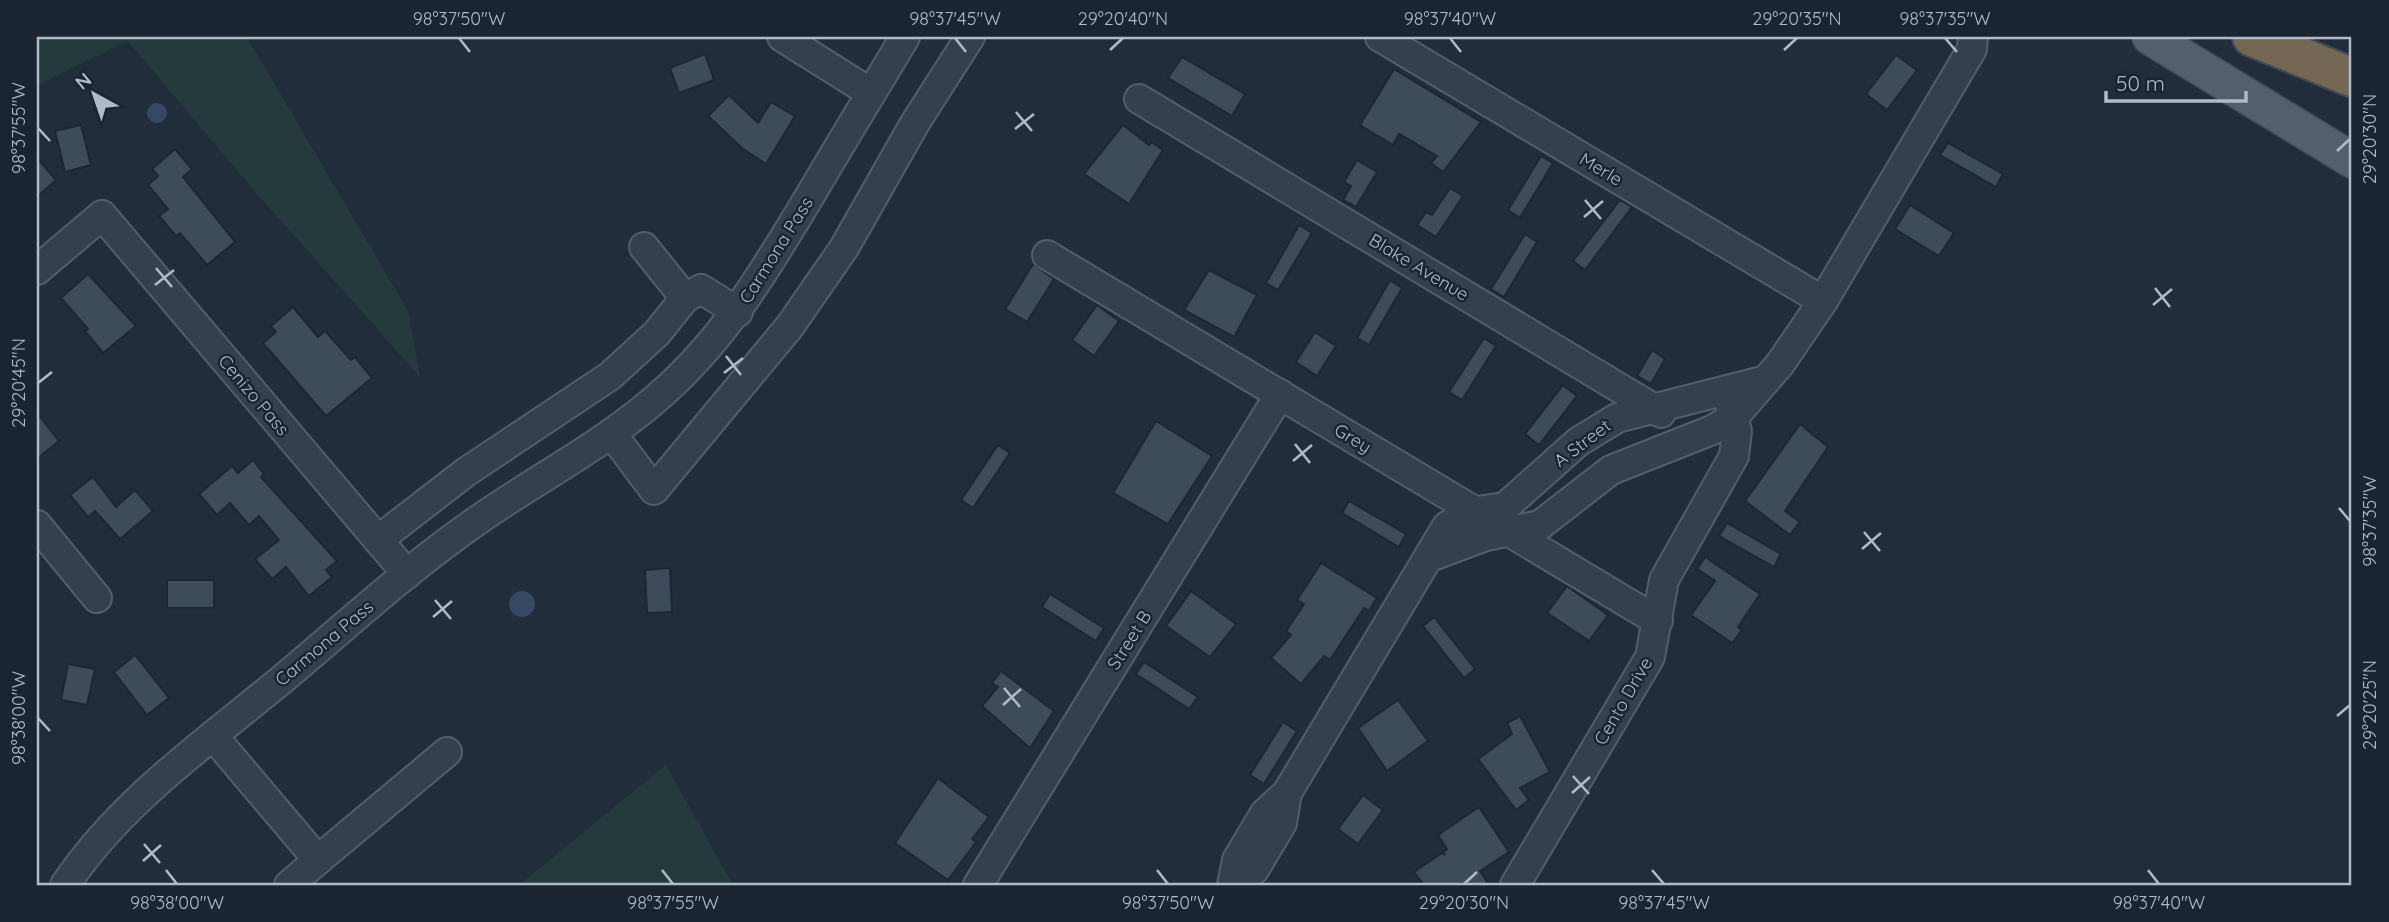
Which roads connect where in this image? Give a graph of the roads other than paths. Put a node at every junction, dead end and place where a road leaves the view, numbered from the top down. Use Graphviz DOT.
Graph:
graph roads {
  1 [pos="782,37"];
  2 [pos="905,37"];
  3 [pos="970,37"];
  4 [pos="1380,37"];
  5 [pos="2150,37"];
  6 [pos="2252,37"];
  7 [pos="2284,37"];
  8 [pos="1978,41"];
  9 [pos="2352,77"];
  10 [pos="871,93"];
  11 [pos="1139,99"];
  12 [pos="2352,160"];
  13 [pos="644,247"];
  14 [pos="1047,255"];
  15 [pos="37,270"];
  16 [pos="685,298"];
  17 [pos="1823,301"];
  18 [pos="738,312"];
  19 [pos="1766,380"];
  20 [pos="1726,391"];
  21 [pos="1280,394"];
  22 [pos="1653,408"];
  23 [pos="1733,418"];
  24 [pos="611,434"];
  25 [pos="1699,435"];
  26 [pos="1477,511"];
  27 [pos="37,525"];
  28 [pos="1513,533"];
  29 [pos="378,540"];
  30 [pos="1430,557"];
  31 [pos="407,574"];
  32 [pos="97,598"];
  33 [pos="1658,621"];
  34 [pos="214,736"];
  35 [pos="447,752"];
  36 [pos="318,860"];
  37 [pos="1234,883"];
  38 [pos="65,885"];
  39 [pos="289,885"];
  40 [pos="978,885"];
  41 [pos="1515,885"];
  1 -- 10 [label="street"];
  2 -- 10 [label="street, Carmona Pass"];
  3 -- 24 [label="street"];
  4 -- 17 [label="street, Merle"];
  5 -- 12 [label="main road"];
  6 -- 9 [label="highway"];
  7 -- 9 [label="highway"];
  8 -- 17 [label="street"];
  10 -- 18 [label="street, Carmona Pass"];
  11 -- 22 [label="street, Blake Avenue"];
  13 -- 16 [label="street"];
  14 -- 21 [label="street, Grey"];
  15 -- 29 [label="street, Cenizo Pass"];
  16 -- 18 [label="street"];
  16 -- 29 [label="street"];
  17 -- 19 [label="street"];
  18 -- 24 [label="street, Carmona Pass"];
  19 -- 20 [label="street, A Street"];
  19 -- 23 [label="street"];
  20 -- 22 [label="street, A Street"];
  20 -- 23 [label="street, Cento Drive"];
  21 -- 26 [label="street, Grey"];
  21 -- 40 [label="street, Street B"];
  22 -- 25 [label="street, Blake Avenue"];
  22 -- 26 [label="street, A Street"];
  23 -- 25 [label="street"];
  23 -- 33 [label="street, Cento Drive"];
  24 -- 31 [label="street, Carmona Pass"];
  25 -- 28 [label="street"];
  26 -- 28 [label="street, Grey"];
  26 -- 30 [label="street, A Street"];
  27 -- 32 [label="street"];
  28 -- 30 [label="street"];
  28 -- 33 [label="street, Grey"];
  29 -- 31 [label="street, Cenizo Pass"];
  30 -- 37 [label="street, A Street"];
  31 -- 34 [label="street, Carmona Pass"];
  33 -- 41 [label="street, Cento Drive"];
  34 -- 36 [label="street"];
  34 -- 38 [label="street, Carmona Pass"];
  35 -- 36 [label="street"];
  36 -- 39 [label="street"];
}
